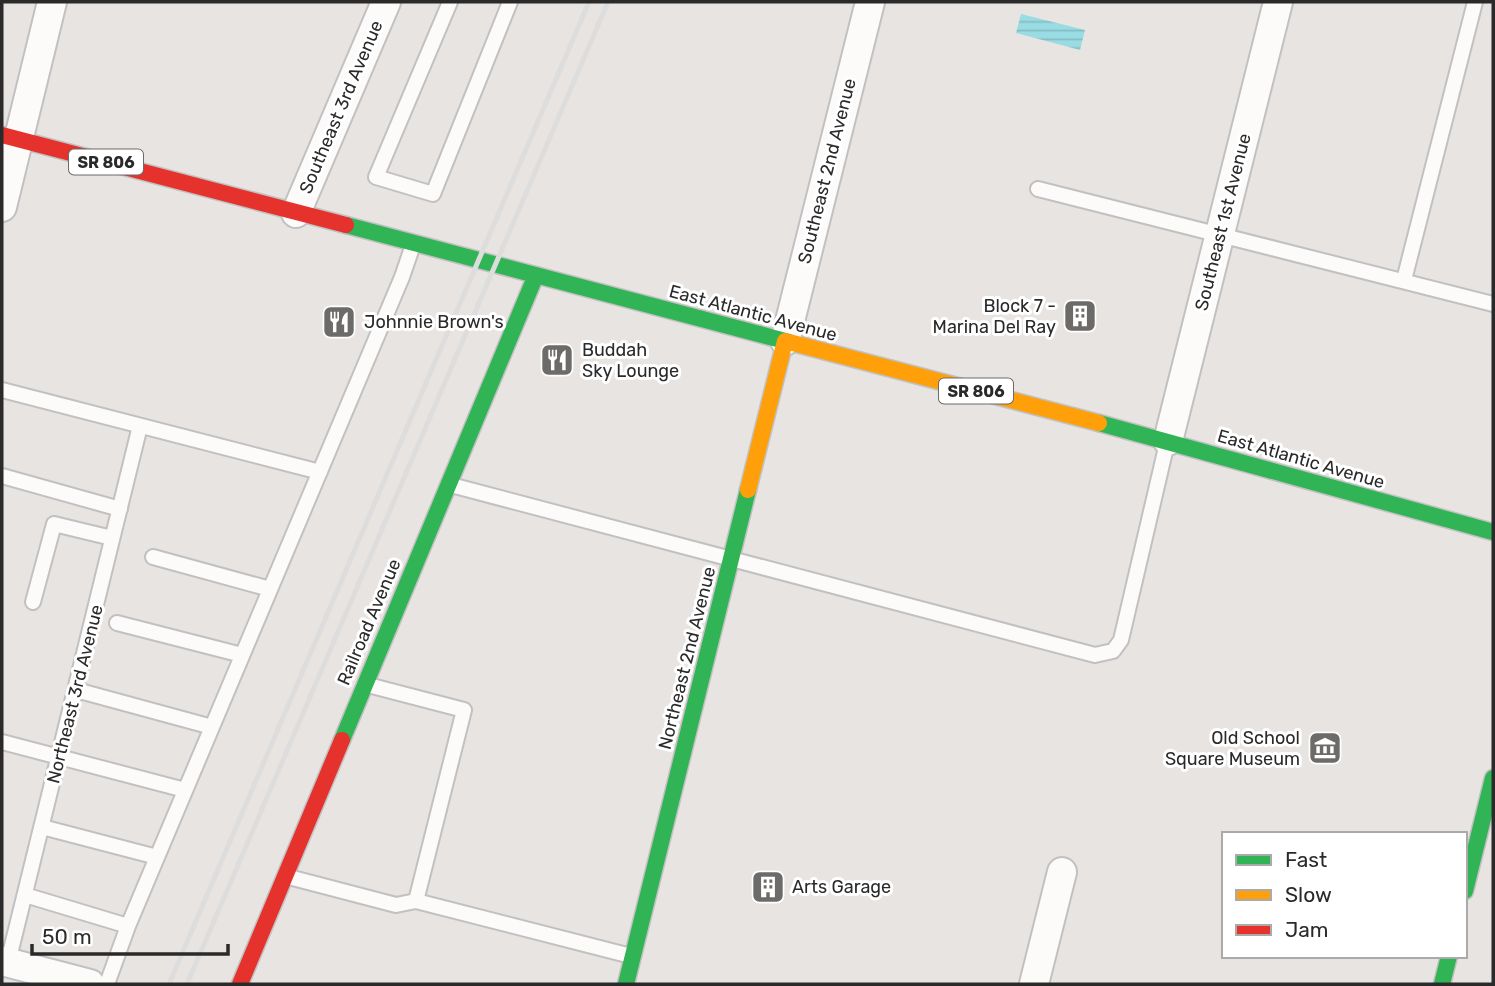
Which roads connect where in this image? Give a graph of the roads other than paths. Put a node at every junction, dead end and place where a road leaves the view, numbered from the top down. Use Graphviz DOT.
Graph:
graph roads {
  1 [pos="52,2"];
  2 [pos="386,2"];
  3 [pos="450,2"];
  4 [pos="510,2"];
  5 [pos="870,2"];
  6 [pos="1278,2"];
  7 [pos="1475,2"];
  8 [pos="10,137"];
  9 [pos="1038,189"];
  10 [pos="2,207"];
  11 [pos="296,213"];
  12 [pos="1219,234"];
  13 [pos="413,243"];
  14 [pos="536,275"];
  15 [pos="1404,281"];
  16 [pos="1493,304"];
  17 [pos="785,341"];
  18 [pos="2,390"];
  19 [pos="140,426"];
  20 [pos="1168,442"];
  21 [pos="320,472"];
  22 [pos="2,476"];
  23 [pos="448,484"];
  24 [pos="120,509"];
  25 [pos="1493,532"];
  26 [pos="113,538"];
  27 [pos="153,557"];
  28 [pos="732,557"];
  29 [pos="270,589"];
  30 [pos="33,602"];
  31 [pos="117,623"];
  32 [pos="242,656"];
  33 [pos="364,684"];
  34 [pos="76,691"];
  35 [pos="212,727"];
  36 [pos="2,742"];
  37 [pos="59,757"];
  38 [pos="1493,778"];
  39 [pos="185,790"];
  40 [pos="42,827"];
  41 [pos="157,857"];
  42 [pos="1062,872"];
  43 [pos="283,875"];
  44 [pos="1467,883"];
  45 [pos="25,895"];
  46 [pos="416,901"];
  47 [pos="128,926"];
  48 [pos="633,957"];
  49 [pos="1448,958"];
  50 [pos="5,961"];
  51 [pos="90,984"];
  52 [pos="107,984"];
  53 [pos="240,984"];
  54 [pos="626,984"];
  55 [pos="1034,984"];
  56 [pos="1442,984"];
  1 -- 8 [label="street"];
  2 -- 11 [label="street, Southeast 3rd Avenue"];
  3 -- 4 [label="lane"];
  5 -- 17 [label="street, Southeast 2nd Avenue"];
  6 -- 12 [label="street, Southeast 1st Avenue"];
  7 -- 15 [label="lane"];
  8 -- 10 [label="street"];
  8 -- 11 [label="street, East Atlantic Avenue / SR 806"];
  9 -- 12 [label="lane"];
  11 -- 13 [label="street, East Atlantic Avenue / SR 806"];
  12 -- 15 [label="lane"];
  12 -- 20 [label="street, Southeast 1st Avenue"];
  13 -- 14 [label="street, East Atlantic Avenue / SR 806"];
  13 -- 21 [label="lane"];
  14 -- 17 [label="street, East Atlantic Avenue / SR 806"];
  14 -- 23 [label="street, Railroad Avenue"];
  15 -- 16 [label="lane"];
  17 -- 20 [label="street, East Atlantic Avenue / SR 806"];
  17 -- 28 [label="street, Northeast 2nd Avenue"];
  18 -- 19 [label="lane"];
  19 -- 21 [label="lane"];
  19 -- 24 [label="lane, Northeast 3rd Avenue"];
  20 -- 25 [label="street, East Atlantic Avenue / SR 806"];
  20 -- 28 [label="lane"];
  21 -- 29 [label="lane"];
  22 -- 24 [label="lane"];
  23 -- 28 [label="lane"];
  23 -- 33 [label="street, Railroad Avenue"];
  24 -- 26 [label="lane, Northeast 3rd Avenue"];
  26 -- 30 [label="lane"];
  26 -- 34 [label="lane, Northeast 3rd Avenue"];
  27 -- 29 [label="lane"];
  28 -- 48 [label="street, Northeast 2nd Avenue"];
  29 -- 32 [label="lane"];
  31 -- 32 [label="lane"];
  32 -- 35 [label="lane"];
  33 -- 43 [label="street, Railroad Avenue"];
  33 -- 46 [label="lane"];
  34 -- 35 [label="lane"];
  34 -- 37 [label="lane, Northeast 3rd Avenue"];
  35 -- 39 [label="lane"];
  36 -- 37 [label="lane"];
  37 -- 39 [label="lane"];
  37 -- 40 [label="lane, Northeast 3rd Avenue"];
  38 -- 44 [label="street"];
  39 -- 41 [label="lane"];
  40 -- 41 [label="lane"];
  40 -- 45 [label="lane, Northeast 3rd Avenue"];
  41 -- 47 [label="lane"];
  42 -- 55 [label="street"];
  43 -- 46 [label="lane"];
  43 -- 53 [label="street, Railroad Avenue"];
  45 -- 47 [label="lane"];
  45 -- 50 [label="lane, Northeast 3rd Avenue"];
  46 -- 48 [label="lane"];
  47 -- 52 [label="lane"];
  48 -- 54 [label="street, Northeast 2nd Avenue"];
  49 -- 56 [label="street"];
  50 -- 51 [label="street"];
}
